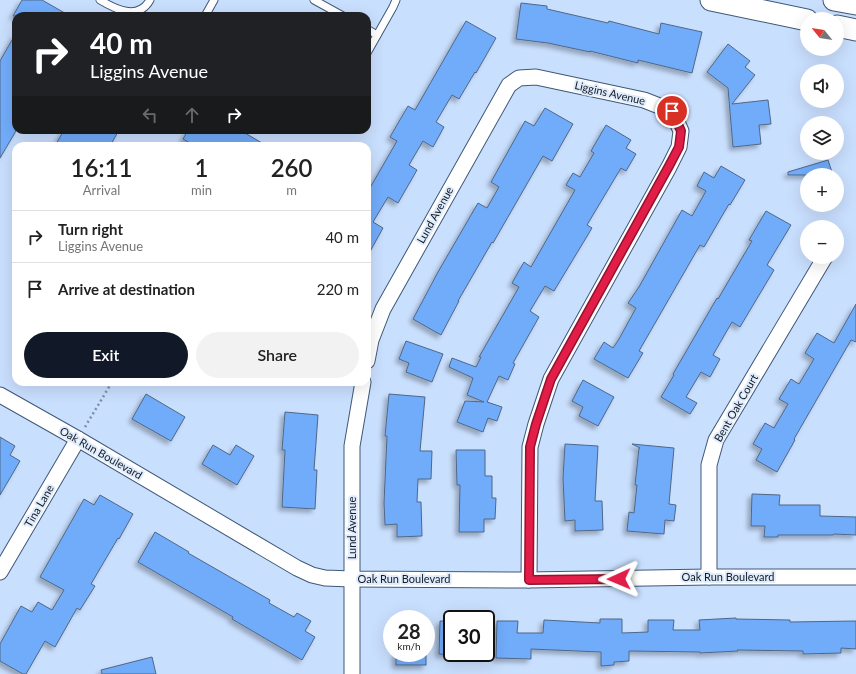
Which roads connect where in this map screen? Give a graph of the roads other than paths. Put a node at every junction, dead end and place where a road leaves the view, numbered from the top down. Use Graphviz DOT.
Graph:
graph roads {
  1 [pos="100,0"];
  2 [pos="150,0"];
  3 [pos="214,0"];
  4 [pos="314,0"];
  5 [pos="396,0"];
  6 [pos="711,0"];
  7 [pos="834,0"];
  8 [pos="856,4"];
  9 [pos="207,12"];
  10 [pos="336,12"];
  11 [pos="800,19"];
  12 [pos="844,27"];
  13 [pos="856,30"];
  14 [pos="371,31"];
  15 [pos="377,35"];
  16 [pos="371,46"];
  17 [pos="519,78"];
  18 [pos="821,264"];
  19 [pos="371,340"];
  20 [pos="362,386"];
  21 [pos="0,395"];
  22 [pos="81,434"];
  23 [pos="0,572"];
  24 [pos="710,577"];
  25 [pos="856,577"];
  26 [pos="352,579"];
  27 [pos="529,580"];
  28 [pos="352,674"];
  1 -- 2 [label="lane"];
  3 -- 9 [label="lane"];
  4 -- 10 [label="lane"];
  5 -- 15 [label="lane"];
  6 -- 11 [label="street"];
  7 -- 8 [label="street"];
  12 -- 13 [label="street"];
  14 -- 15 [label="lane"];
  15 -- 16 [label="lane"];
  17 -- 19 [label="street, Lund Avenue"];
  17 -- 27 [label="street, Liggins Avenue"];
  18 -- 24 [label="street, Bent Oak Court"];
  20 -- 26 [label="street, Lund Avenue"];
  21 -- 22 [label="street, Oak Run Boulevard"];
  22 -- 23 [label="street, Tina Lane"];
  22 -- 26 [label="street, Oak Run Boulevard"];
  24 -- 25 [label="street, Oak Run Boulevard"];
  24 -- 27 [label="street, Oak Run Boulevard"];
  26 -- 27 [label="street, Oak Run Boulevard"];
  26 -- 28 [label="street, Lund Avenue"];
}
